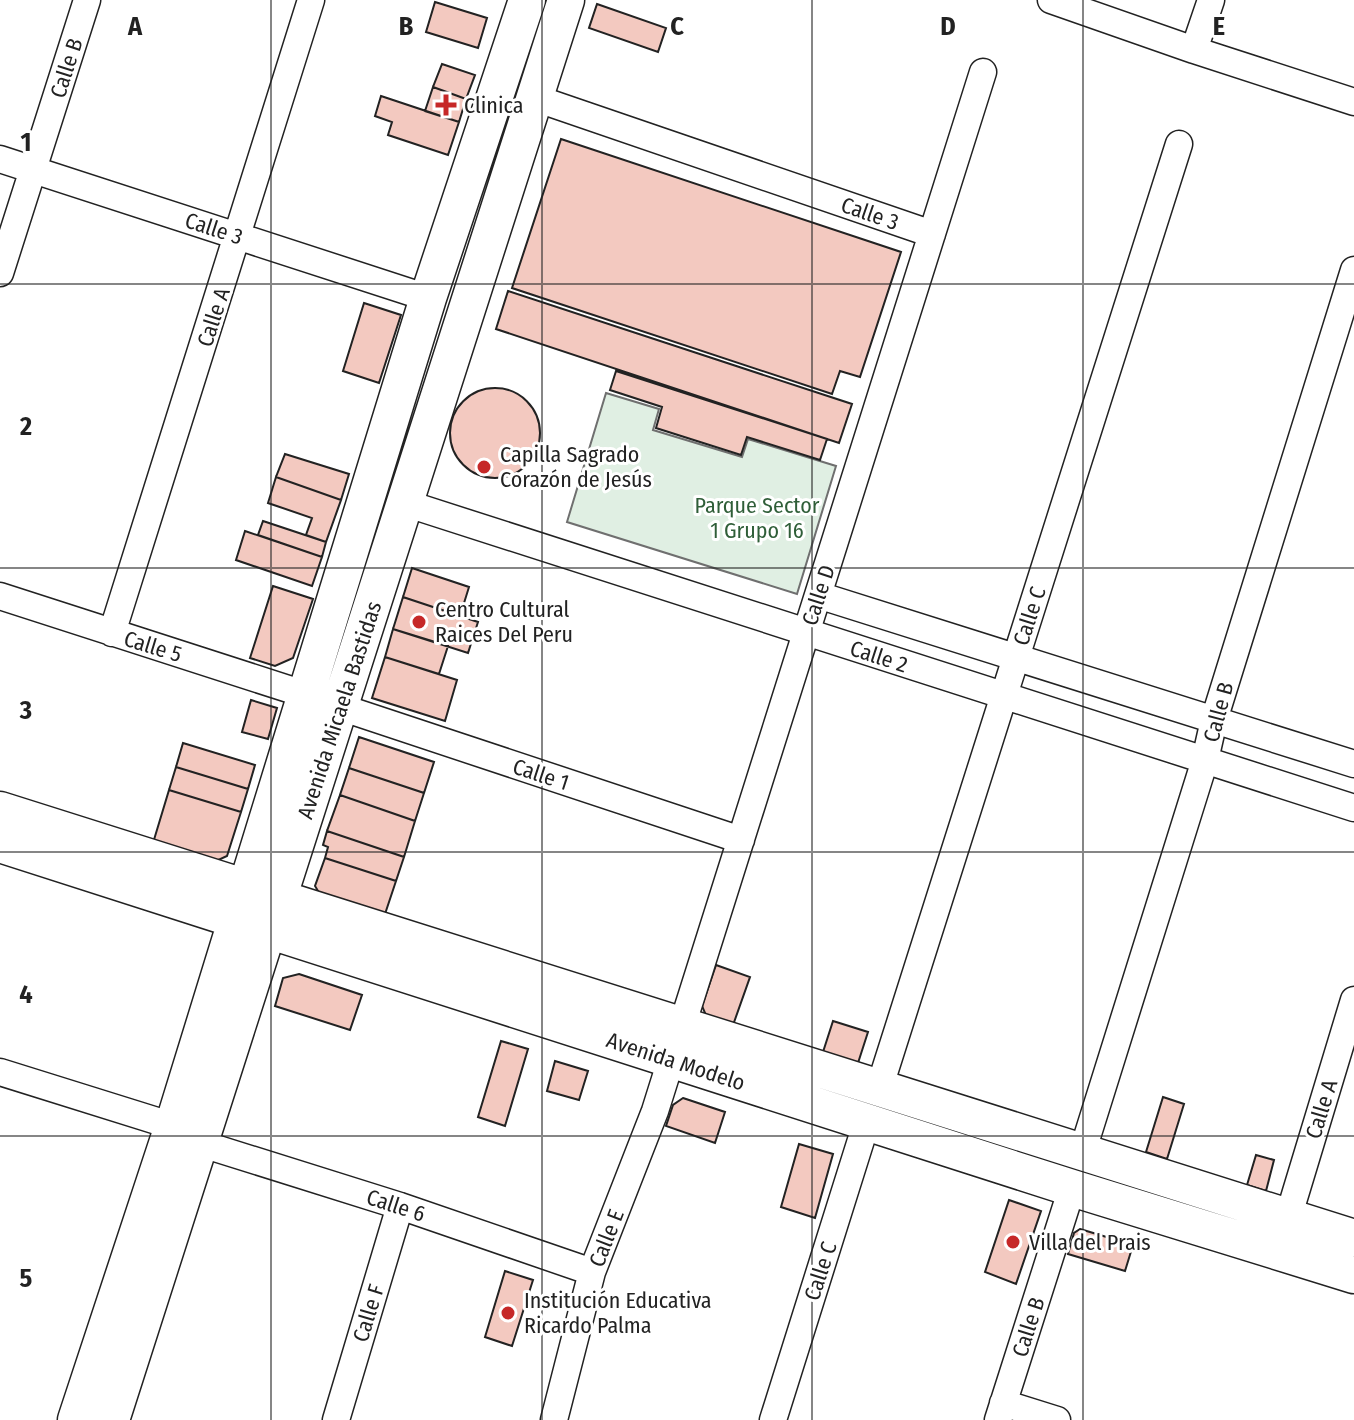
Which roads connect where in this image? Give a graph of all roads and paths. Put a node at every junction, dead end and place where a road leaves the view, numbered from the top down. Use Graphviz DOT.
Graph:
graph roads {
  1 [pos="87,0"];
  2 [pos="311,0"];
  3 [pos="527,0"];
  4 [pos="566,0"];
  5 [pos="1051,0"];
  6 [pos="1211,0"];
  7 [pos="1194,50"];
  8 [pos="983,72"];
  9 [pos="535,98"];
  10 [pos="1354,102"];
  11 [pos="1179,144"];
  12 [pos="0,159"];
  13 [pos="33,169"];
  14 [pos="932,234"];
  15 [pos="239,236"];
  16 [pos="1354,270"];
  17 [pos="0,273"];
  18 [pos="428,298"];
  19 [pos="405,503"];
  20 [pos="818,595"];
  21 [pos="0,596"];
  22 [pos="807,632"];
  23 [pos="112,633"];
  24 [pos="1016,658"];
  25 [pos="307,695"];
  26 [pos="1004,696"];
  27 [pos="340,707"];
  28 [pos="1214,720"];
  29 [pos="1205,760"];
  30 [pos="1354,764"];
  31 [pos="1354,808"];
  32 [pos="0,810"];
  33 [pos="741,840"];
  34 [pos="0,844"];
  35 [pos="258,908"];
  36 [pos="1354,1000"];
  37 [pos="682,1026"];
  38 [pos="671,1060"];
  39 [pos="0,1072"];
  40 [pos="873,1105"];
  41 [pos="186,1134"];
  42 [pos="1082,1153"];
  43 [pos="1072,1188"];
  44 [pos="400,1206"];
  45 [pos="1288,1218"];
  46 [pos="1354,1238"];
  47 [pos="592,1272"];
  48 [pos="1354,1275"];
  49 [pos="1001,1412"];
  50 [pos="76,1420"];
  51 [pos="111,1420"];
  52 [pos="336,1420"];
  53 [pos="554,1420"];
  54 [pos="773,1420"];
  55 [pos="1057,1420"];
  1 -- 13 [label="street, Calle B"];
  2 -- 15 [label="street, Calle A"];
  3 -- 18 [label="street, Avenida Micaela Bastidas"];
  4 -- 9 [label="street, Avenida Micaela Bastidas"];
  5 -- 7 [label="street"];
  6 -- 7 [label="street"];
  7 -- 10 [label="street"];
  8 -- 14 [label="street, Calle D"];
  9 -- 14 [label="street, Calle 3"];
  9 -- 19 [label="street, Avenida Micaela Bastidas"];
  11 -- 24 [label="street, Calle C"];
  12 -- 13 [label="street, Calle 3"];
  13 -- 15 [label="street, Calle 3"];
  13 -- 17 [label="street, Calle B"];
  14 -- 20 [label="street, Calle D"];
  15 -- 18 [label="street, Calle 3"];
  15 -- 23 [label="street, Calle A"];
  16 -- 28 [label="street, Calle B"];
  18 -- 25 [label="street, Avenida Micaela Bastidas"];
  19 -- 22 [label="street, Calle 2"];
  19 -- 27 [label="street, Avenida Micaela Bastidas"];
  20 -- 22 [label="street, Calle D"];
  20 -- 24 [label="street, Calle 2"];
  21 -- 23 [label="street, Calle 5"];
  22 -- 26 [label="street, Calle 2"];
  22 -- 33 [label="street, Calle D"];
  23 -- 25 [label="street, Calle 5"];
  24 -- 26 [label="street, Calle C"];
  24 -- 28 [label="street, Calle 2"];
  25 -- 35 [label="street, Avenida Micaela Bastidas"];
  26 -- 29 [label="street, Calle 2"];
  26 -- 40 [label="street, Calle C"];
  27 -- 33 [label="street, Calle 1"];
  27 -- 35 [label="street, Avenida Micaela Bastidas"];
  28 -- 29 [label="street, Calle B"];
  28 -- 30 [label="street, Calle 2"];
  29 -- 31 [label="street, Calle 2"];
  29 -- 42 [label="street, Calle B"];
  32 -- 35 [label="street, Avenida Modelo"];
  33 -- 37 [label="street, Calle D"];
  34 -- 35 [label="street, Avenida Modelo"];
  35 -- 37 [label="street, Avenida Modelo"];
  35 -- 38 [label="street, Avenida Modelo"];
  35 -- 41 [label="street, Avenida Micaela Bastidas"];
  36 -- 45 [label="street, Calle A"];
  37 -- 40 [label="street, Avenida Modelo"];
  38 -- 40 [label="street, Avenida Modelo"];
  38 -- 47 [label="street, Calle E"];
  39 -- 41 [label="street"];
  40 -- 42 [label="street, Avenida Modelo"];
  40 -- 43 [label="street, Avenida Modelo"];
  40 -- 54 [label="street, Calle C"];
  41 -- 44 [label="street, Calle 6"];
  41 -- 50 [label="street, Avenida Micaela Bastidas"];
  41 -- 51 [label="street, Avenida Micaela Bastidas"];
  42 -- 45 [label="street, Avenida Modelo"];
  43 -- 48 [label="street, Avenida Modelo"];
  43 -- 49 [label="street, Calle B"];
  44 -- 47 [label="street, Calle 6"];
  44 -- 52 [label="street, Calle F"];
  45 -- 46 [label="street, Avenida Modelo"];
  47 -- 53 [label="street, Calle E"];
  49 -- 55 [label="street"];
}
